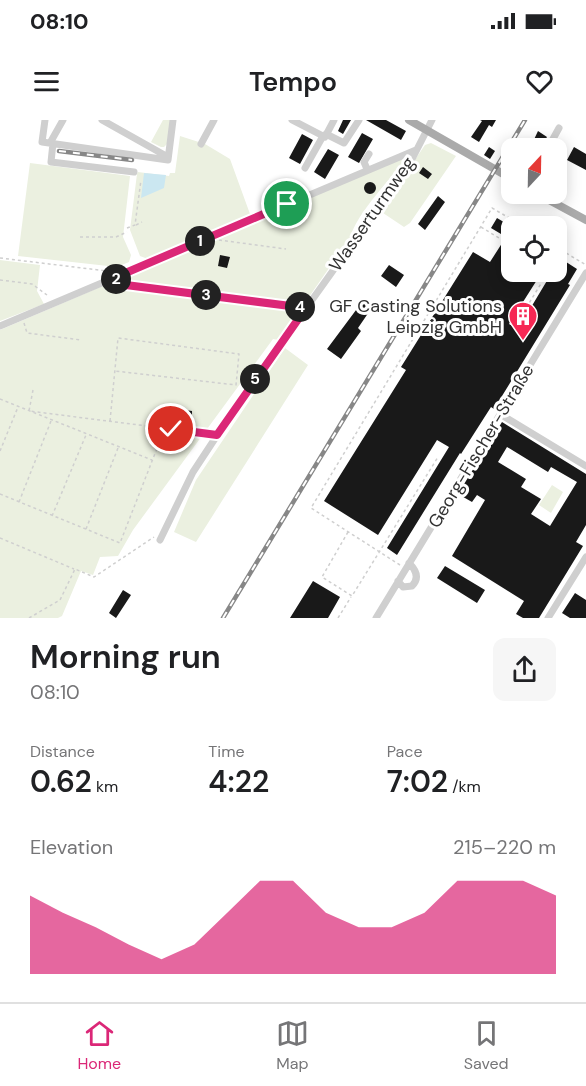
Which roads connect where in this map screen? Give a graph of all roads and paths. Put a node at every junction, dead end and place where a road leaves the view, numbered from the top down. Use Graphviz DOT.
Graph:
graph roads {
  1 [pos="45,120"];
  2 [pos="63,120"];
  3 [pos="102,120"];
  4 [pos="173,120"];
  5 [pos="214,120"];
  6 [pos="292,120"];
  7 [pos="334,120"];
  8 [pos="359,120"];
  9 [pos="409,120"];
  10 [pos="432,120"];
  11 [pos="559,128"];
  12 [pos="427,130"];
  13 [pos="325,135"];
  14 [pos="554,138"];
  15 [pos="52,143"];
  16 [pos="201,144"];
  17 [pos="416,150"];
  18 [pos="369,154"];
  19 [pos="168,158"];
  20 [pos="305,168"];
  21 [pos="367,169"];
  22 [pos="134,172"];
  23 [pos="501,173"];
  24 [pos="141,180"];
  25 [pos="556,204"];
  26 [pos="506,216"];
  27 [pos="586,220"];
  28 [pos="142,222"];
  29 [pos="135,225"];
  30 [pos="480,226"];
  31 [pos="127,228"];
  32 [pos="127,232"];
  33 [pos="80,237"];
  34 [pos="206,238"];
  35 [pos="501,239"];
  36 [pos="286,249"];
  37 [pos="567,254"];
  38 [pos="0,258"];
  39 [pos="586,265"];
  40 [pos="107,271"];
  41 [pos="586,273"];
  42 [pos="116,277"];
  43 [pos="0,280"];
  44 [pos="542,282"];
  45 [pos="47,295"];
  46 [pos="306,308"];
  47 [pos="23,316"];
  48 [pos="517,323"];
  49 [pos="0,326"];
  50 [pos="81,340"];
  51 [pos="115,371"];
  52 [pos="33,390"];
  53 [pos="0,399"];
  54 [pos="18,406"];
  55 [pos="29,411"];
  56 [pos="178,413"];
  57 [pos="500,414"];
  58 [pos="51,420"];
  59 [pos="110,421"];
  60 [pos="165,428"];
  61 [pos="171,429"];
  62 [pos="86,434"];
  63 [pos="217,435"];
  64 [pos="119,447"];
  65 [pos="0,451"];
  66 [pos="438,457"];
  67 [pos="152,460"];
  68 [pos="586,465"];
  69 [pos="0,494"];
  70 [pos="19,502"];
  71 [pos="52,516"];
  72 [pos="86,529"];
  73 [pos="165,530"];
  74 [pos="348,532"];
  75 [pos="0,538"];
  76 [pos="160,540"];
  77 [pos="379,552"];
  78 [pos="586,557"];
  79 [pos="407,566"];
  80 [pos="75,569"];
  81 [pos="398,581"];
  82 [pos="352,596"];
  83 [pos="29,618"];
  84 [pos="338,618"];
  85 [pos="375,618"];
  86 [pos="548,618"];
  1 -- 15 [label="street"];
  2 -- 15 [label="street"];
  3 -- 19 [label="street"];
  4 -- 19 [label="street"];
  5 -- 16 [label="street"];
  6 -- 13 [label="street"];
  7 -- 13 [label="street"];
  8 -- 13 [label="street"];
  9 -- 12 [label="main road"];
  10 -- 12 [label="street, Wasserturmweg"];
  11 -- 14 [label="street"];
  12 -- 17 [label="street, Wasserturmweg"];
  12 -- 23 [label="main road"];
  13 -- 20 [label="street"];
  15 -- 19 [label="street"];
  15 -- 22 [label="street"];
  17 -- 21 [label="street"];
  17 -- 46 [label="street, Wasserturmweg"];
  18 -- 21 [label="street"];
  21 -- 34 [label="street"];
  24 -- 29 [label="path"];
  25 -- 27 [label="main road"];
  26 -- 30 [label="path"];
  28 -- 29 [label="path"];
  29 -- 31 [label="path"];
  30 -- 35 [label="path"];
  30 -- 74 [label="path"];
  32 -- 33 [label="path"];
  34 -- 36 [label="path"];
  34 -- 42 [label="street"];
  37 -- 39 [label="path"];
  38 -- 40 [label="path"];
  41 -- 57 [label="street, Georg-Fischer-Straße"];
  42 -- 46 [label="path"];
  42 -- 47 [label="street"];
  43 -- 45 [label="path"];
  44 -- 48 [label="path"];
  46 -- 63 [label="street, Wasserturmweg"];
  47 -- 49 [label="street"];
  47 -- 50 [label="path"];
  51 -- 51 [label="path"];
  51 -- 59 [label="path"];
  52 -- 55 [label="path"];
  53 -- 54 [label="path"];
  54 -- 55 [label="path"];
  54 -- 65 [label="path"];
  55 -- 58 [label="path"];
  55 -- 59 [label="path"];
  56 -- 61 [label="path"];
  57 -- 68 [label="street"];
  57 -- 79 [label="street, Georg-Fischer-Straße"];
  58 -- 62 [label="path"];
  58 -- 70 [label="path"];
  59 -- 60 [label="path"];
  60 -- 61 [label="path"];
  60 -- 67 [label="path"];
  61 -- 63 [label="path"];
  62 -- 64 [label="path"];
  62 -- 71 [label="path"];
  63 -- 73 [label="street, Wasserturmweg"];
  64 -- 67 [label="path"];
  64 -- 72 [label="path"];
  66 -- 77 [label="path"];
  67 -- 72 [label="path"];
  69 -- 70 [label="path"];
  70 -- 71 [label="path"];
  71 -- 72 [label="path"];
  73 -- 76 [label="street, Wasserturmweg"];
  73 -- 80 [label="path"];
  74 -- 77 [label="path"];
  74 -- 82 [label="path"];
  75 -- 80 [label="path"];
  77 -- 79 [label="path"];
  77 -- 82 [label="path"];
  78 -- 86 [label="street"];
  79 -- 81 [label="street, Georg-Fischer-Straße"];
  79 -- 81 [label="street"];
  80 -- 83 [label="path"];
  81 -- 85 [label="street, Georg-Fischer-Straße"];
  82 -- 84 [label="path"];
}
